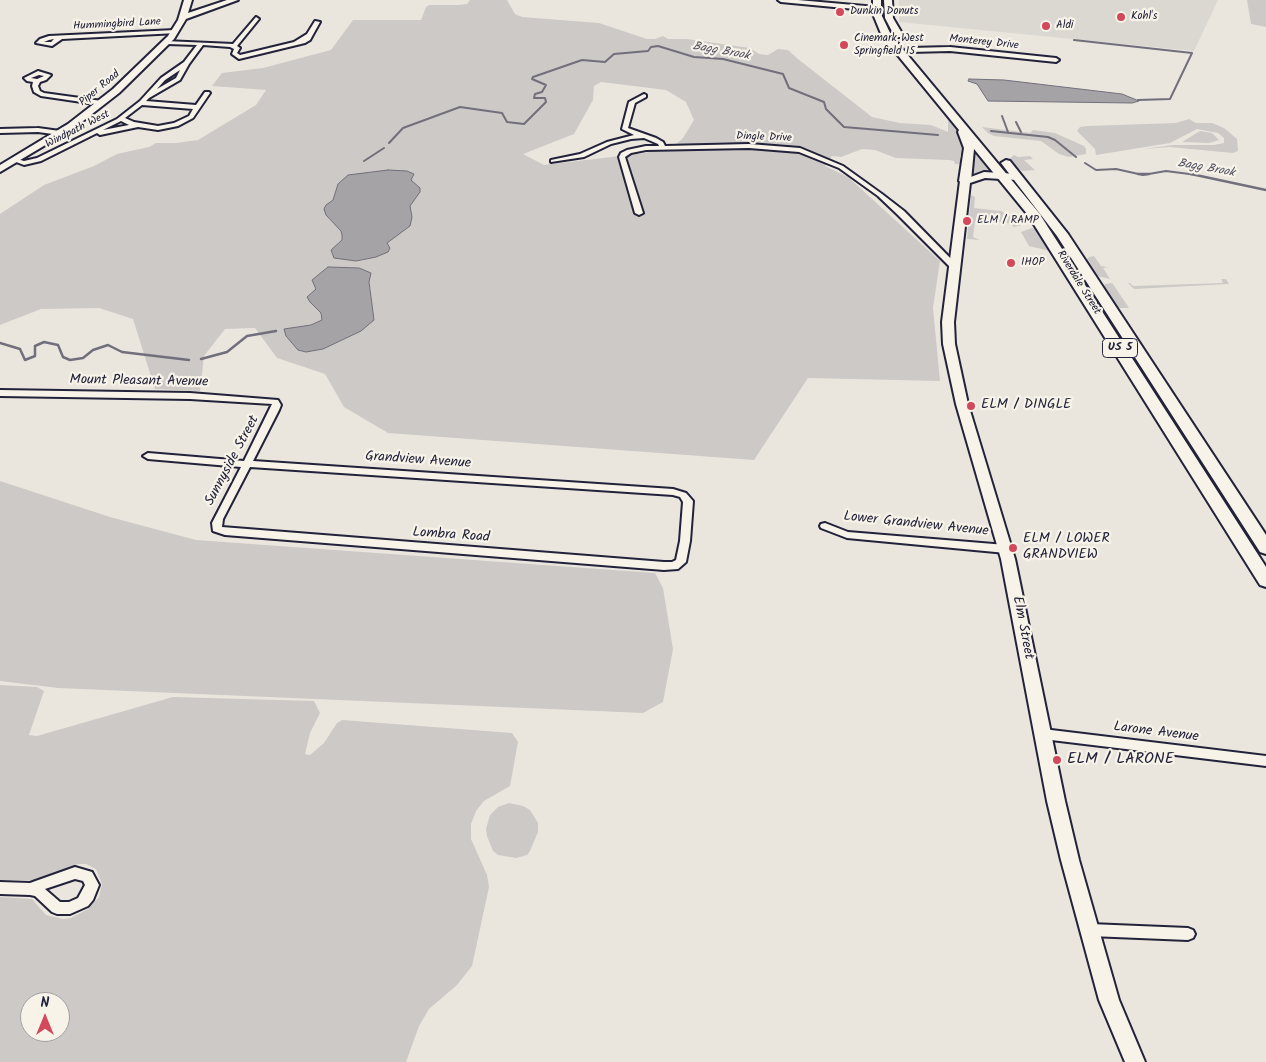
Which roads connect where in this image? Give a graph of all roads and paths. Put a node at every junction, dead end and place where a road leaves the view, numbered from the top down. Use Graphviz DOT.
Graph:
graph roads {
  1 [pos="188,0"];
  2 [pos="234,0"];
  3 [pos="781,0"];
  4 [pos="888,0"];
  5 [pos="877,5"];
  6 [pos="184,17"];
  7 [pos="256,19"];
  8 [pos="317,22"];
  9 [pos="175,32"];
  10 [pos="60,38"];
  11 [pos="167,42"];
  12 [pos="202,43"];
  13 [pos="235,47"];
  14 [pos="906,54"];
  15 [pos="1056,60"];
  16 [pos="37,81"];
  17 [pos="936,81"];
  18 [pos="207,93"];
  19 [pos="644,96"];
  20 [pos="143,101"];
  21 [pos="102,103"];
  22 [pos="198,105"];
  23 [pos="121,119"];
  24 [pos="139,125"];
  25 [pos="960,125"];
  26 [pos="0,131"];
  27 [pos="60,133"];
  28 [pos="92,135"];
  29 [pos="643,136"];
  30 [pos="664,148"];
  31 [pos="14,160"];
  32 [pos="553,161"];
  33 [pos="0,168"];
  34 [pos="1008,177"];
  35 [pos="965,185"];
  36 [pos="639,213"];
  37 [pos="955,268"];
  38 [pos="0,393"];
  39 [pos="276,403"];
  40 [pos="148,456"];
  41 [pos="247,464"];
  42 [pos="825,526"];
  43 [pos="220,531"];
  44 [pos="1266,548"];
  45 [pos="1006,549"];
  46 [pos="679,564"];
  47 [pos="1266,581"];
  48 [pos="1043,734"];
  49 [pos="1266,761"];
  50 [pos="0,888"];
  51 [pos="30,889"];
  52 [pos="1090,930"];
  53 [pos="1188,934"];
  54 [pos="1135,1062"];
  1 -- 6 [label="main road, Piper Road"];
  2 -- 6 [label="main road"];
  3 -- 5 [label="street"];
  4 -- 14 [label="main road, Riverdale Street / US 5"];
  5 -- 14 [label="main road, Riverdale Street / US 5"];
  6 -- 9 [label="main road, Piper Road"];
  7 -- 13 [label="street"];
  8 -- 13 [label="street"];
  9 -- 10 [label="street, Hummingbird Lane"];
  9 -- 11 [label="main road, Piper Road"];
  11 -- 12 [label="street"];
  11 -- 21 [label="main road, Piper Road"];
  12 -- 13 [label="street"];
  12 -- 20 [label="street, Windpath West"];
  14 -- 15 [label="street, Monterey Drive"];
  14 -- 17 [label="main road"];
  14 -- 25 [label="main road, Riverdale Street / US 5"];
  16 -- 21 [label="street"];
  17 -- 34 [label="main road, Riverdale Street / US 5"];
  18 -- 22 [label="street"];
  19 -- 29 [label="street"];
  20 -- 22 [label="street"];
  20 -- 23 [label="street, Windpath West"];
  21 -- 27 [label="main road, Piper Road"];
  22 -- 24 [label="street"];
  23 -- 24 [label="street"];
  23 -- 28 [label="street, Windpath West"];
  24 -- 28 [label="street"];
  25 -- 34 [label="main road, Riverdale Street / US 5"];
  25 -- 35 [label="main road"];
  26 -- 27 [label="street"];
  27 -- 31 [label="main road, Piper Road"];
  28 -- 31 [label="street, Windpath West"];
  29 -- 30 [label="street"];
  29 -- 32 [label="street"];
  30 -- 36 [label="street, Dingle Drive"];
  30 -- 37 [label="street, Dingle Drive"];
  31 -- 33 [label="main road, Piper Road"];
  34 -- 35 [label="main road"];
  34 -- 44 [label="main road, Riverdale Street / US 5"];
  34 -- 47 [label="main road, Riverdale Street / US 5"];
  35 -- 37 [label="main road, Elm Street"];
  37 -- 45 [label="main road, Elm Street"];
  38 -- 39 [label="street, Mount Pleasant Avenue"];
  39 -- 41 [label="street, Sunnyside Street"];
  40 -- 41 [label="street, Grandview Avenue"];
  41 -- 43 [label="street, Sunnyside Street"];
  41 -- 46 [label="street, Grandview Avenue"];
  42 -- 45 [label="street, Lower Grandview Avenue"];
  43 -- 46 [label="street, Lombra Road"];
  45 -- 48 [label="main road, Elm Street"];
  48 -- 49 [label="street, Larone Avenue"];
  48 -- 52 [label="main road, Elm Street"];
  50 -- 51 [label="street"];
  52 -- 53 [label="street"];
  52 -- 54 [label="main road, Elm Street"];
}
